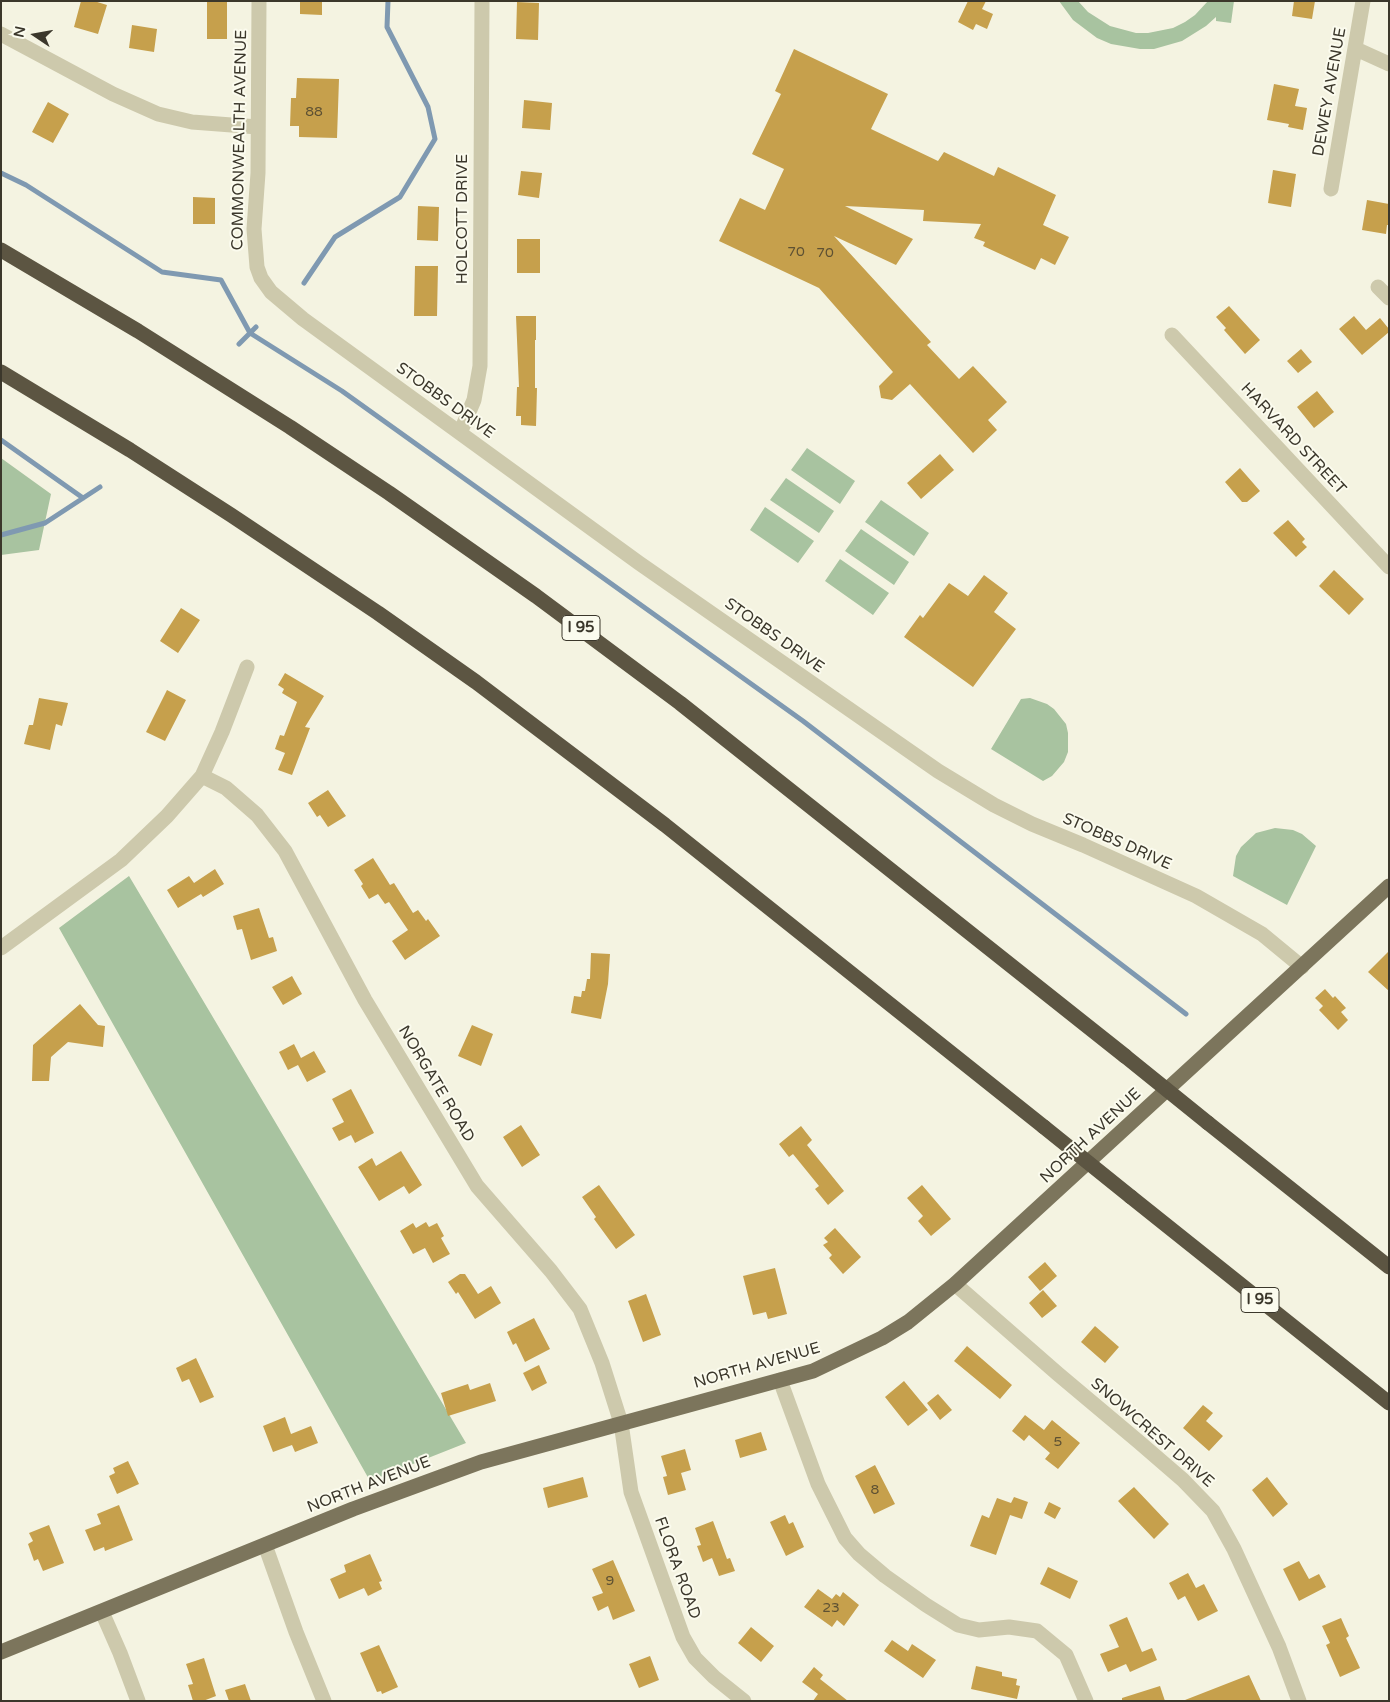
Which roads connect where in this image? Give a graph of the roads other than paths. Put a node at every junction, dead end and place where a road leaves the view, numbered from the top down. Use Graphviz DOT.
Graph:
graph roads {
  1 [pos="259,1"];
  2 [pos="482,1"];
  3 [pos="1363,1"];
  4 [pos="1,34"];
  5 [pos="1356,49"];
  6 [pos="1389,64"];
  7 [pos="258,127"];
  8 [pos="1331,190"];
  9 [pos="1,250"];
  10 [pos="261,278"];
  11 [pos="1378,287"];
  12 [pos="1389,298"];
  13 [pos="1172,335"];
  14 [pos="1,372"];
  15 [pos="460,433"];
  16 [pos="1389,567"];
  17 [pos="247,667"];
  18 [pos="202,776"];
  19 [pos="1389,886"];
  20 [pos="1,948"];
  21 [pos="1302,967"];
  22 [pos="1389,1267"];
  23 [pos="955,1284"];
  24 [pos="780,1380"];
  25 [pos="1389,1403"];
  26 [pos="621,1423"];
  27 [pos="265,1545"];
  28 [pos="102,1612"];
  29 [pos="1,1652"];
  30 [pos="138,1701"];
  31 [pos="324,1701"];
  32 [pos="744,1701"];
  33 [pos="1086,1701"];
  34 [pos="1299,1701"];
  1 -- 7 [label="street, COMMONWEALTH AVENUE"];
  2 -- 15 [label="street, HOLCOTT DRIVE"];
  3 -- 5 [label="street, DEWEY AVENUE"];
  4 -- 7 [label="street"];
  5 -- 6 [label="street"];
  5 -- 8 [label="street, DEWEY AVENUE"];
  7 -- 10 [label="street, COMMONWEALTH AVENUE"];
  9 -- 22 [label="highway, I 95, bridge"];
  10 -- 15 [label="street, STOBBS DRIVE"];
  11 -- 12 [label="street"];
  13 -- 16 [label="street, HARVARD STREET"];
  14 -- 25 [label="highway, I 95, bridge"];
  15 -- 21 [label="street, STOBBS DRIVE"];
  17 -- 18 [label="street"];
  18 -- 20 [label="street"];
  18 -- 26 [label="street, NORGATE ROAD"];
  19 -- 21 [label="main road, NORTH AVENUE"];
  21 -- 23 [label="main road, NORTH AVENUE"];
  23 -- 24 [label="main road, NORTH AVENUE"];
  23 -- 34 [label="street, SNOWCREST DRIVE"];
  24 -- 26 [label="main road, NORTH AVENUE"];
  24 -- 33 [label="street"];
  26 -- 27 [label="main road, NORTH AVENUE"];
  26 -- 32 [label="street, FLORA ROAD"];
  27 -- 28 [label="main road, NORTH AVENUE"];
  27 -- 31 [label="street"];
  28 -- 29 [label="main road, NORTH AVENUE"];
  28 -- 30 [label="street"];
}
